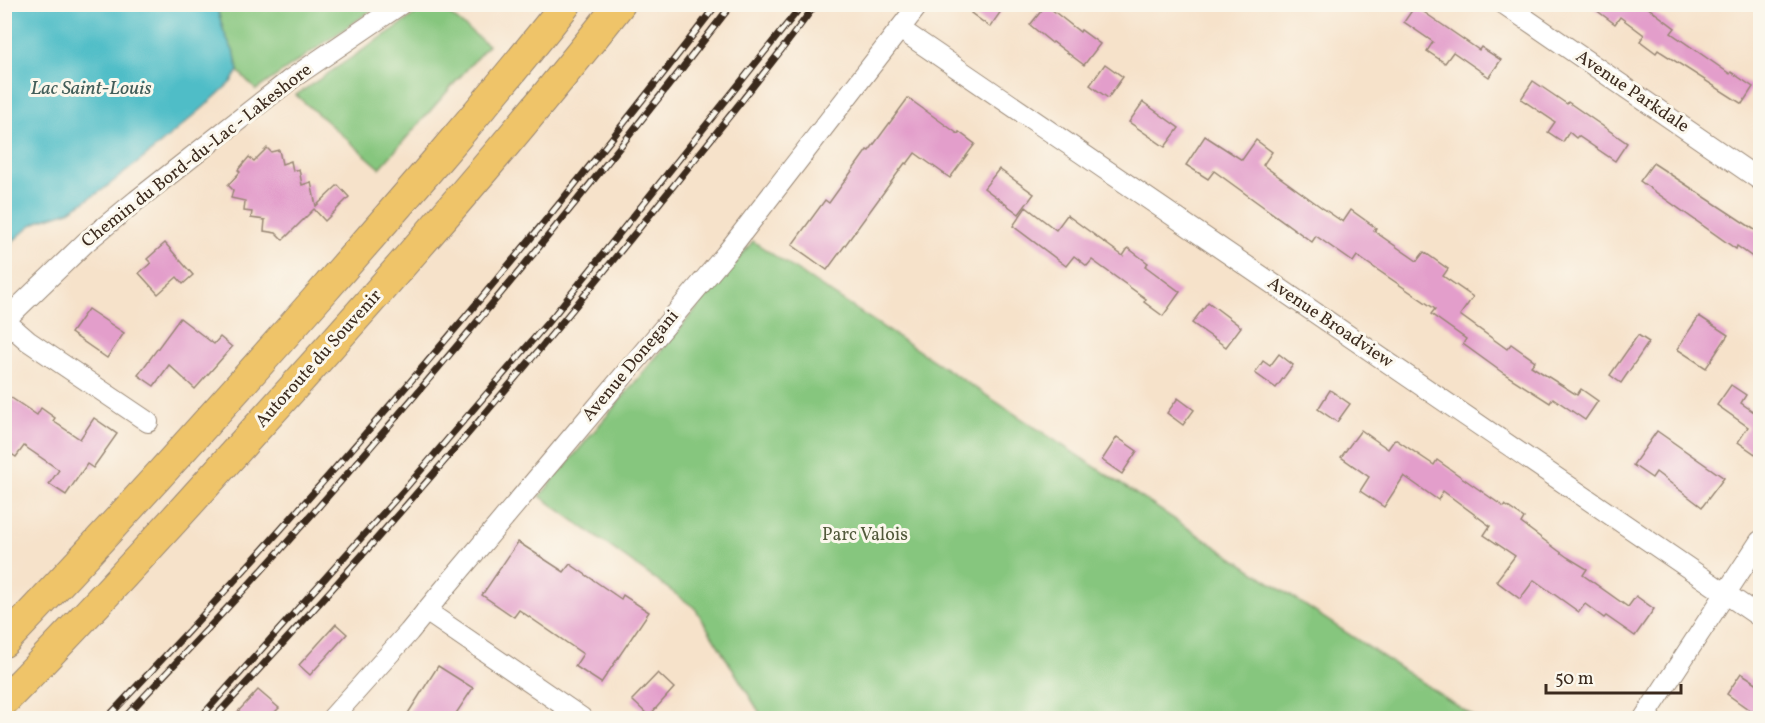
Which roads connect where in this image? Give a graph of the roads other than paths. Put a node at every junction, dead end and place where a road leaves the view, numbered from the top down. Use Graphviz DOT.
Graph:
graph roads {
  1 [pos="401,4"];
  2 [pos="560,4"];
  3 [pos="566,4"];
  4 [pos="620,4"];
  5 [pos="919,4"];
  6 [pos="1503,4"];
  7 [pos="900,29"];
  8 [pos="531,48"];
  9 [pos="1761,180"];
  10 [pos="5,321"];
  11 [pos="148,422"];
  12 [pos="1761,542"];
  13 [pos="1725,593"];
  14 [pos="426,611"];
  15 [pos="1761,617"];
  16 [pos="4,642"];
  17 [pos="4,701"];
  18 [pos="332,718"];
  19 [pos="582,718"];
  20 [pos="1644,718"];
  1 -- 10 [label="street, Chemin du Bord-du-Lac - Lakeshore"];
  2 -- 8 [label="highway"];
  3 -- 8 [label="highway"];
  4 -- 17 [label="highway, Autoroute du Souvenir"];
  5 -- 7 [label="street, Avenue Donegani"];
  6 -- 9 [label="street, Avenue Parkdale"];
  7 -- 13 [label="street, Avenue Broadview"];
  7 -- 14 [label="street, Avenue Donegani"];
  8 -- 16 [label="highway"];
  10 -- 11 [label="street"];
  12 -- 13 [label="street"];
  13 -- 15 [label="street, Avenue Broadview"];
  13 -- 20 [label="street"];
  14 -- 18 [label="street, Avenue Donegani"];
  14 -- 19 [label="street"];
}
